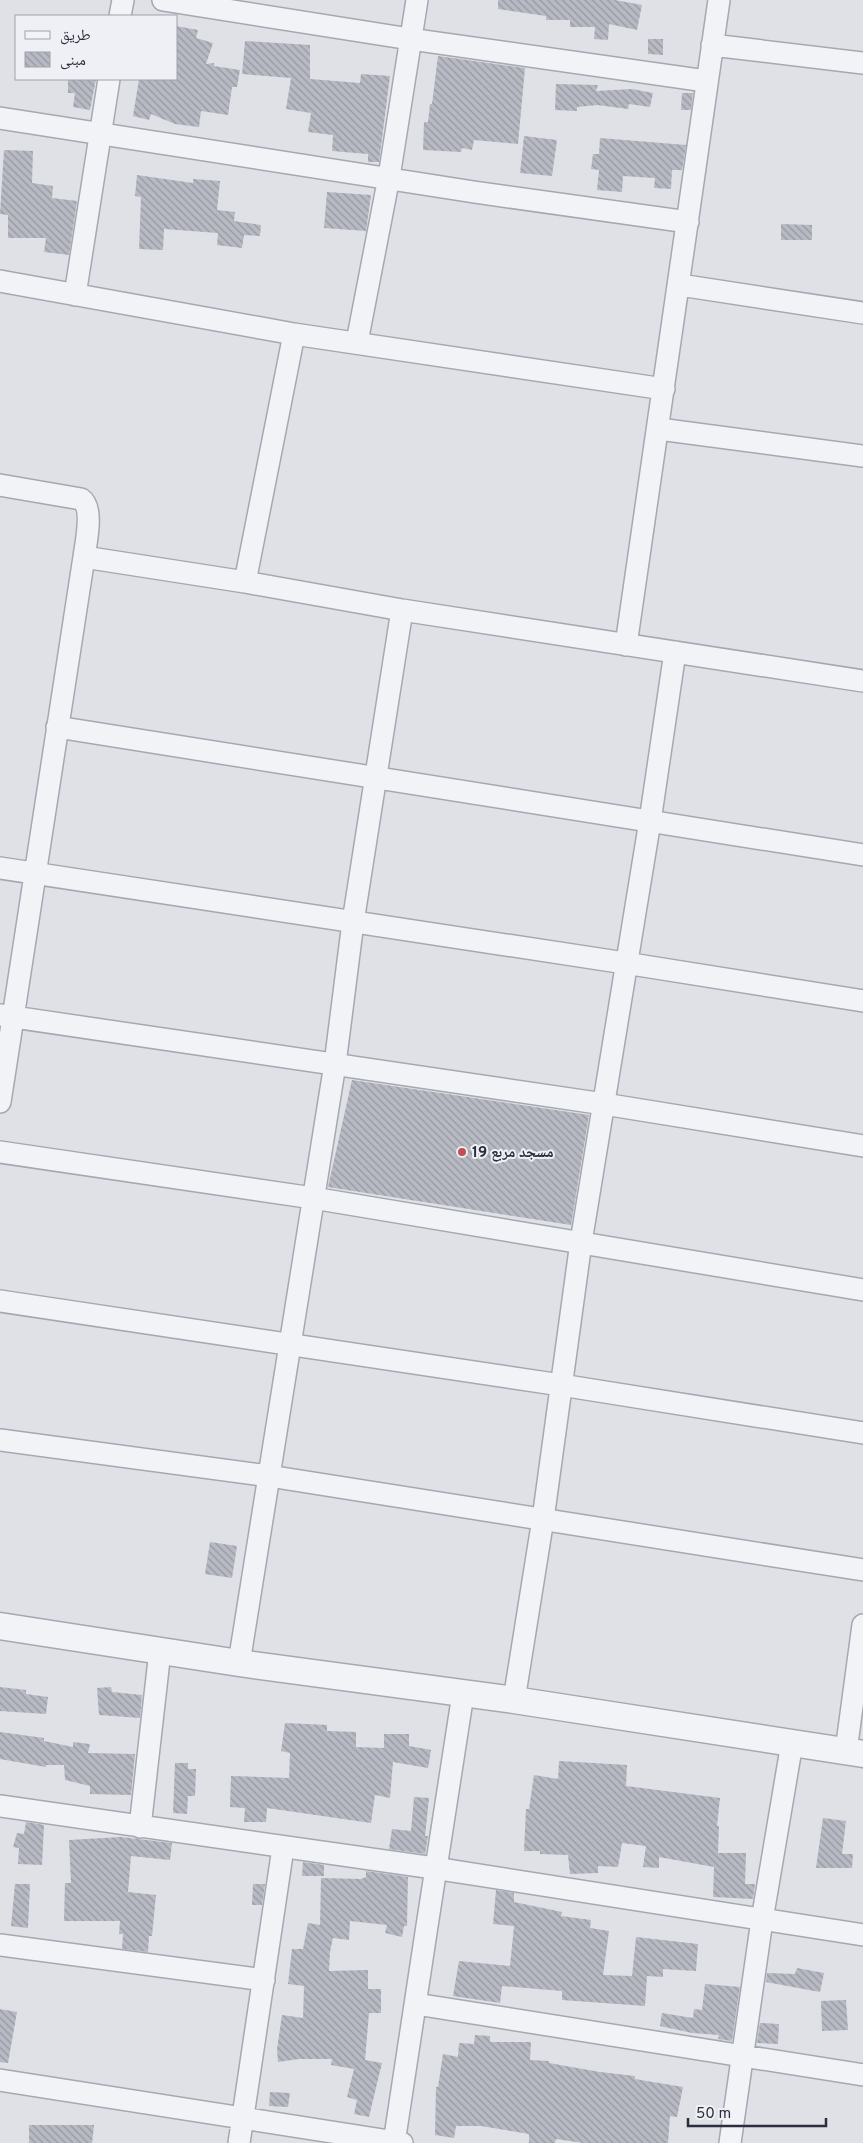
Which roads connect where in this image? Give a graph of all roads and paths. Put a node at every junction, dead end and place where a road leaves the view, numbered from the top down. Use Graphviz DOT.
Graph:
graph roads {
  1 [pos="123,0"];
  2 [pos="163,0"];
  3 [pos="417,0"];
  4 [pos="718,0"];
  5 [pos="120,15"];
  6 [pos="410,39"];
  7 [pos="712,44"];
  8 [pos="863,63"];
  9 [pos="110,80"];
  10 [pos="706,81"];
  11 [pos="0,118"];
  12 [pos="100,133"];
  13 [pos="389,177"];
  14 [pos="688,222"];
  15 [pos="0,281"];
  16 [pos="680,285"];
  17 [pos="75,294"];
  18 [pos="863,313"];
  19 [pos="294,334"];
  20 [pos="357,342"];
  21 [pos="664,389"];
  22 [pos="659,429"];
  23 [pos="863,456"];
  24 [pos="0,486"];
  25 [pos="84,558"];
  26 [pos="245,582"];
  27 [pos="402,610"];
  28 [pos="626,645"];
  29 [pos="675,652"];
  30 [pos="863,681"];
  31 [pos="57,727"];
  32 [pos="376,777"];
  33 [pos="650,821"];
  34 [pos="863,855"];
  35 [pos="0,868"];
  36 [pos="34,874"];
  37 [pos="353,922"];
  38 [pos="625,963"];
  39 [pos="863,1001"];
  40 [pos="6,1015"];
  41 [pos="335,1064"];
  42 [pos="0,1102"];
  43 [pos="604,1104"];
  44 [pos="863,1146"];
  45 [pos="0,1152"];
  46 [pos="313,1198"];
  47 [pos="581,1242"];
  48 [pos="863,1290"];
  49 [pos="0,1301"];
  50 [pos="292,1345"];
  51 [pos="561,1385"];
  52 [pos="863,1433"];
  53 [pos="0,1440"];
  54 [pos="268,1476"];
  55 [pos="543,1520"];
  56 [pos="863,1570"];
  57 [pos="863,1625"];
  58 [pos="0,1626"];
  59 [pos="160,1651"];
  60 [pos="239,1662"];
  61 [pos="463,1694"];
  62 [pos="514,1700"];
  63 [pos="792,1743"];
  64 [pos="854,1752"];
  65 [pos="0,1806"];
  66 [pos="140,1827"];
  67 [pos="283,1848"];
  68 [pos="434,1868"];
  69 [pos="762,1920"];
  70 [pos="863,1935"];
  71 [pos="0,1945"];
  72 [pos="264,1980"];
  73 [pos="416,2004"];
  74 [pos="743,2057"];
  75 [pos="863,2075"];
  76 [pos="0,2080"];
  77 [pos="243,2118"];
  78 [pos="239,2143"];
  79 [pos="397,2143"];
  80 [pos="730,2143"];
  1 -- 5 [label="street"];
  2 -- 6 [label="street"];
  3 -- 6 [label="street"];
  4 -- 7 [label="street"];
  6 -- 10 [label="street"];
  6 -- 13 [label="street"];
  7 -- 8 [label="street"];
  7 -- 10 [label="street"];
  9 -- 12 [label="street"];
  10 -- 14 [label="street"];
  11 -- 12 [label="street"];
  12 -- 13 [label="street"];
  12 -- 17 [label="street"];
  13 -- 14 [label="street"];
  13 -- 20 [label="street"];
  14 -- 16 [label="street"];
  15 -- 17 [label="street"];
  16 -- 18 [label="street"];
  16 -- 21 [label="street"];
  17 -- 19 [label="street"];
  19 -- 20 [label="street"];
  19 -- 26 [label="street"];
  20 -- 21 [label="street"];
  21 -- 22 [label="street"];
  22 -- 23 [label="street"];
  22 -- 28 [label="street"];
  24 -- 25 [label="street"];
  25 -- 26 [label="street"];
  25 -- 31 [label="street"];
  26 -- 27 [label="street"];
  27 -- 28 [label="street"];
  27 -- 32 [label="street"];
  28 -- 29 [label="street"];
  29 -- 30 [label="street"];
  29 -- 33 [label="street"];
  31 -- 32 [label="street"];
  31 -- 36 [label="street"];
  32 -- 33 [label="street"];
  32 -- 37 [label="street"];
  33 -- 34 [label="street"];
  33 -- 38 [label="street"];
  35 -- 36 [label="street"];
  36 -- 37 [label="street"];
  36 -- 40 [label="street"];
  37 -- 38 [label="street"];
  37 -- 41 [label="street"];
  38 -- 39 [label="street"];
  38 -- 43 [label="street"];
  40 -- 41 [label="street"];
  40 -- 42 [label="street"];
  41 -- 43 [label="street"];
  41 -- 46 [label="street"];
  43 -- 44 [label="street"];
  43 -- 47 [label="street"];
  45 -- 46 [label="street"];
  46 -- 47 [label="street"];
  46 -- 50 [label="street"];
  47 -- 48 [label="street"];
  47 -- 51 [label="street"];
  49 -- 50 [label="street"];
  50 -- 51 [label="street"];
  50 -- 54 [label="street"];
  51 -- 52 [label="street"];
  51 -- 55 [label="street"];
  53 -- 54 [label="street"];
  54 -- 55 [label="street"];
  54 -- 60 [label="street"];
  55 -- 56 [label="street"];
  55 -- 62 [label="street"];
  57 -- 64 [label="street"];
  58 -- 59 [label="street"];
  59 -- 60 [label="street"];
  59 -- 66 [label="street"];
  60 -- 61 [label="street"];
  61 -- 62 [label="street"];
  61 -- 68 [label="street"];
  62 -- 63 [label="street"];
  63 -- 64 [label="street"];
  63 -- 69 [label="street"];
  65 -- 66 [label="street"];
  66 -- 67 [label="street"];
  67 -- 68 [label="street"];
  67 -- 72 [label="street"];
  68 -- 69 [label="street"];
  68 -- 73 [label="street"];
  69 -- 70 [label="street"];
  69 -- 74 [label="street"];
  71 -- 72 [label="street"];
  72 -- 77 [label="street"];
  73 -- 74 [label="street"];
  73 -- 79 [label="street"];
  74 -- 75 [label="street"];
  74 -- 80 [label="street"];
  76 -- 77 [label="street"];
  77 -- 78 [label="street"];
  77 -- 79 [label="street"];
}
